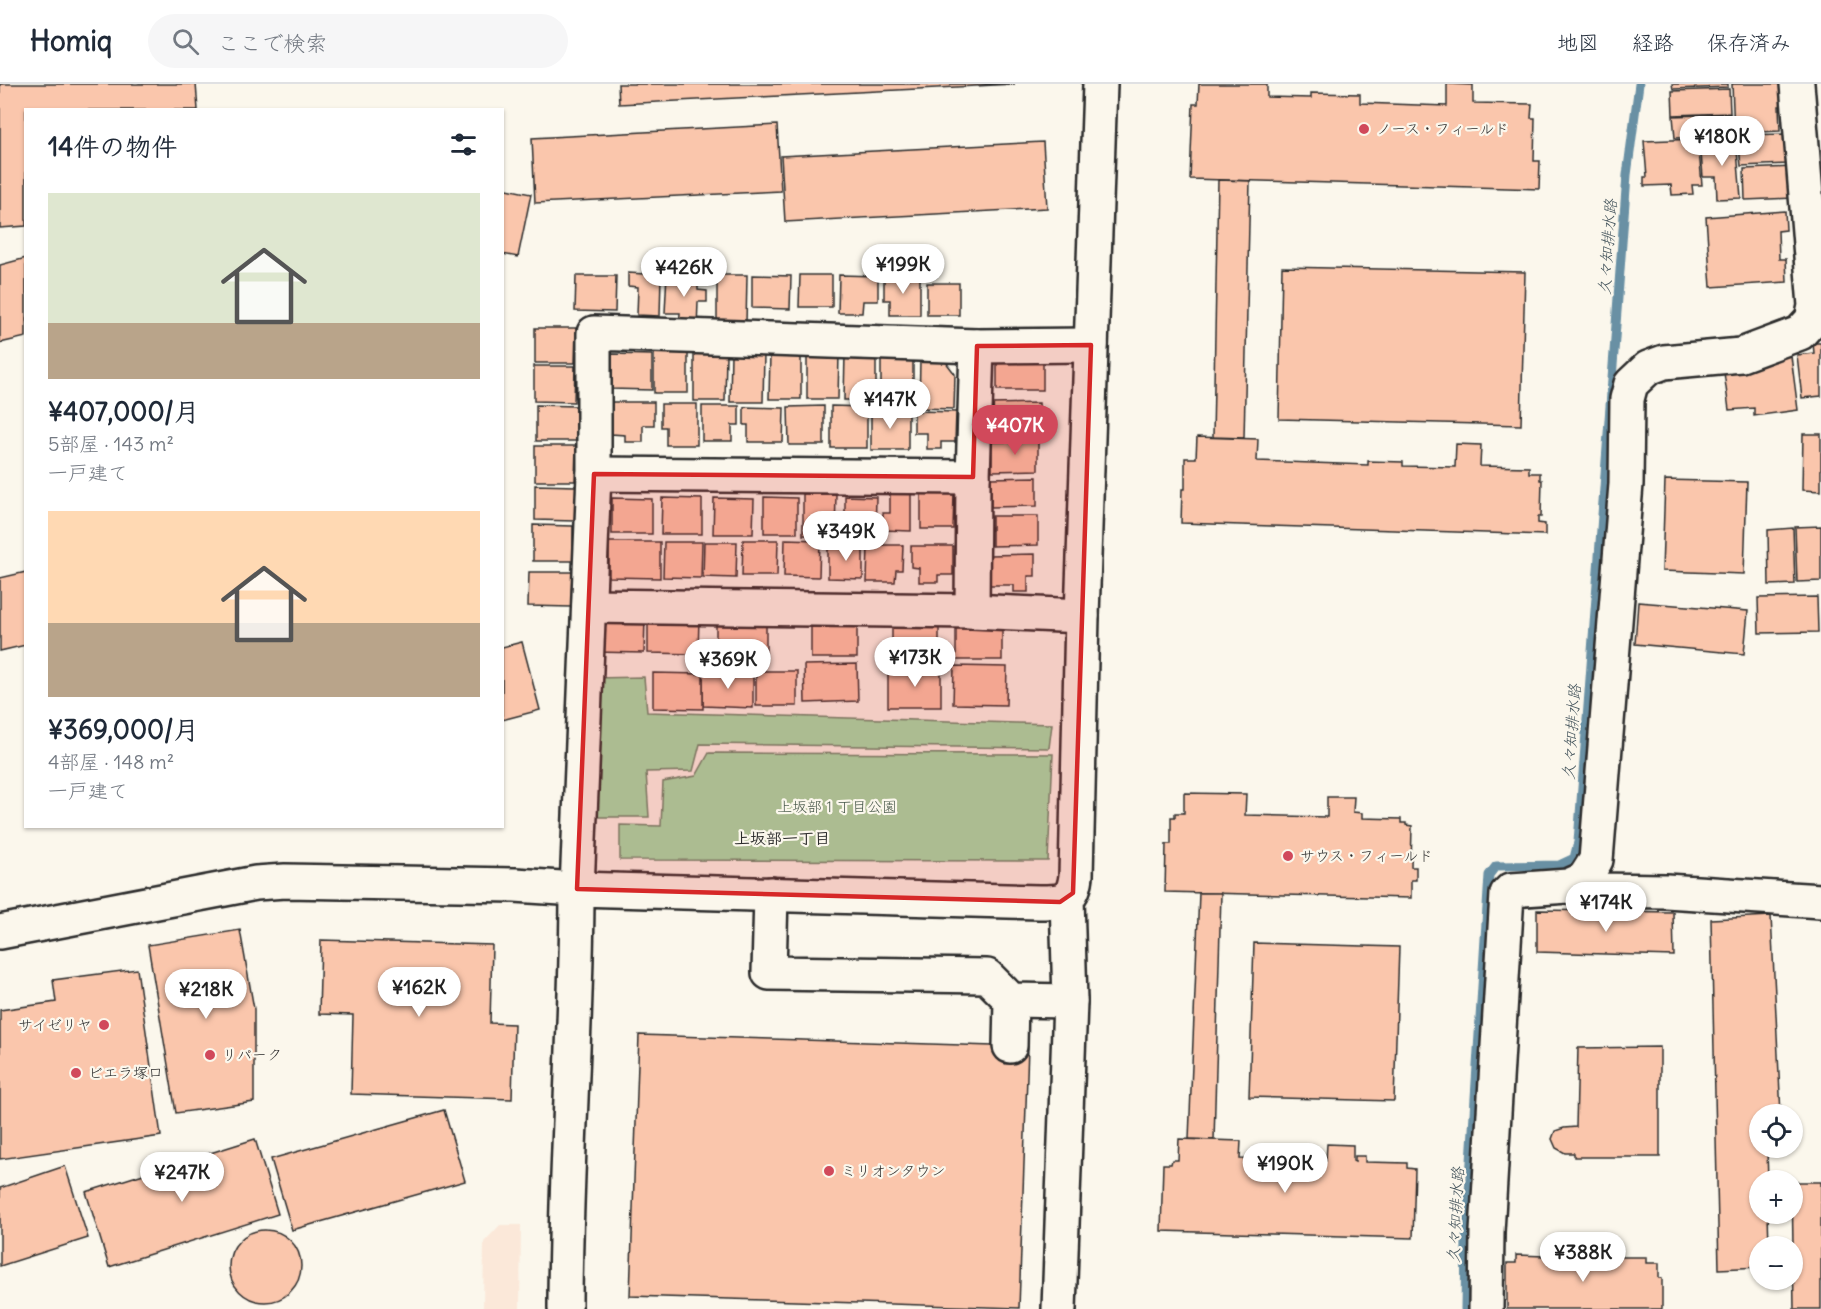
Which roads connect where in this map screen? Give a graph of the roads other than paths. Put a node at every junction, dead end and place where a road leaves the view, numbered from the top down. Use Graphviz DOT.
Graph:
graph roads {
  1 [pos="1100,84"];
  2 [pos="1797,84"];
  3 [pos="1814,200"];
  4 [pos="1814,323"];
  5 [pos="1091,345"];
  6 [pos="977,346"];
  7 [pos="594,474"];
  8 [pos="973,477"];
  9 [pos="589,606"];
  10 [pos="972,611"];
  11 [pos="1082,616"];
  12 [pos="1568,886"];
  13 [pos="577,889"];
  14 [pos="771,894"];
  15 [pos="1067,898"];
  16 [pos="1821,901"];
  17 [pos="1,931"];
  18 [pos="1011,1000"];
  19 [pos="1071,1001"];
  20 [pos="1010,1046"];
  21 [pos="566,1309"];
  22 [pos="1059,1309"];
  23 [pos="1486,1309"];
  1 -- 5 [label="street"];
  2 -- 3 [label="street"];
  3 -- 4 [label="street"];
  4 -- 12 [label="street"];
  5 -- 6 [label="street"];
  5 -- 11 [label="street"];
  6 -- 7 [label="street"];
  6 -- 8 [label="street"];
  7 -- 8 [label="street"];
  7 -- 9 [label="street"];
  8 -- 10 [label="street"];
  9 -- 10 [label="street"];
  9 -- 13 [label="street"];
  10 -- 11 [label="street"];
  11 -- 15 [label="street"];
  12 -- 16 [label="street"];
  12 -- 23 [label="street"];
  13 -- 14 [label="street"];
  13 -- 17 [label="street"];
  13 -- 21 [label="street"];
  14 -- 15 [label="street"];
  14 -- 18 [label="street"];
  15 -- 19 [label="street"];
  18 -- 19 [label="street"];
  18 -- 20 [label="street"];
  19 -- 22 [label="street"];
}
